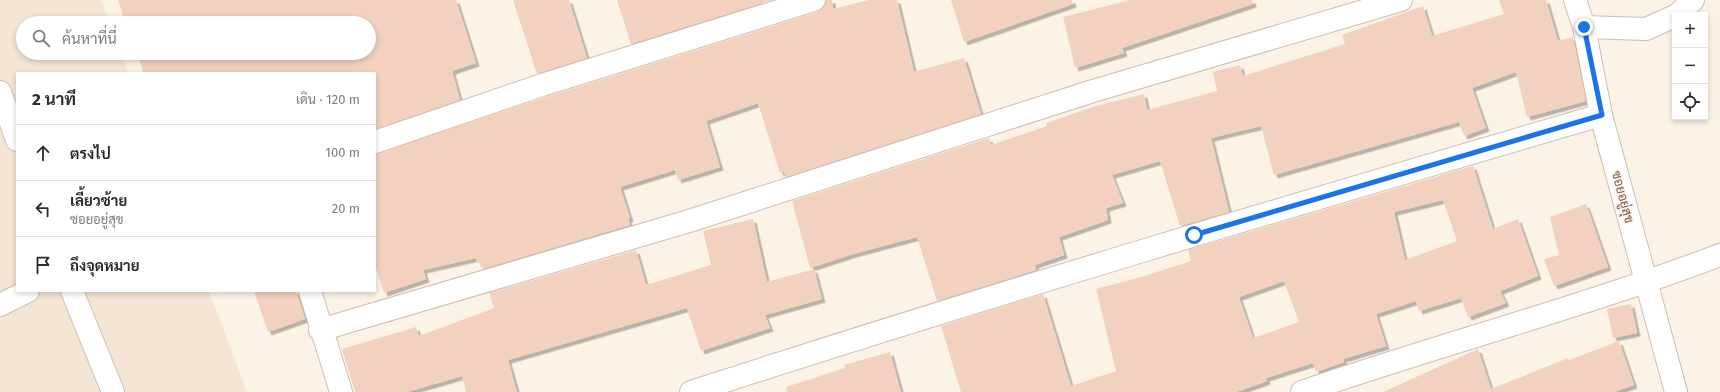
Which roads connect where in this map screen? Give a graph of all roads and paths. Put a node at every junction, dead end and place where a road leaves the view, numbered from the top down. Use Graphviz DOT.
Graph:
graph roads {
  1 [pos="814,0"];
  2 [pos="1401,0"];
  3 [pos="1575,0"];
  4 [pos="1693,0"];
  5 [pos="1680,12"];
  6 [pos="1672,18"];
  7 [pos="1584,27"];
  8 [pos="0,92"];
  9 [pos="1602,115"];
  10 [pos="16,137"];
  11 [pos="376,142"];
  12 [pos="1720,255"];
  13 [pos="1645,283"];
  14 [pos="26,292"];
  15 [pos="72,292"];
  16 [pos="310,292"];
  17 [pos="0,305"];
  18 [pos="320,330"];
  19 [pos="113,392"];
  20 [pos="342,392"];
  21 [pos="691,392"];
  22 [pos="1302,392"];
  23 [pos="1676,392"];
  1 -- 11 [label="street"];
  2 -- 18 [label="street"];
  3 -- 7 [label="street, ซอยอยู่สุข"];
  4 -- 5 [label="street"];
  6 -- 7 [label="street"];
  7 -- 9 [label="street, ซอยอยู่สุข"];
  8 -- 10 [label="street"];
  9 -- 13 [label="street, ซอยอยู่สุข"];
  9 -- 21 [label="street"];
  12 -- 13 [label="street"];
  13 -- 22 [label="street"];
  13 -- 23 [label="street, ซอยอยู่สุข"];
  14 -- 17 [label="street"];
  15 -- 19 [label="street"];
  16 -- 18 [label="street"];
  18 -- 20 [label="street"];
}
